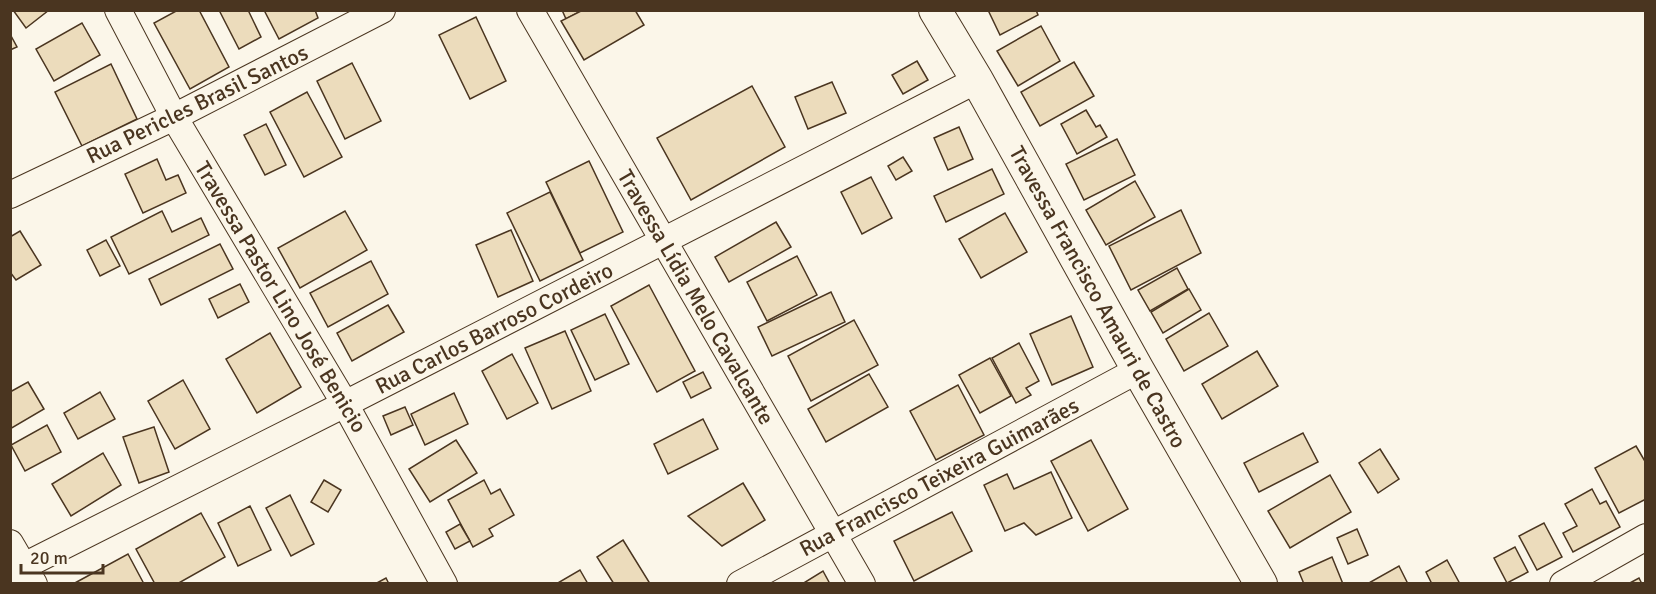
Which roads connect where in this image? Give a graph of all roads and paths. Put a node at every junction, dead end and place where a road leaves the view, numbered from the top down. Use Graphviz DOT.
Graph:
graph roads {
  1 [pos="118,10"];
  2 [pos="382,10"];
  3 [pos="530,10"];
  4 [pos="935,10"];
  5 [pos="977,80"];
  6 [pos="174,117"];
  7 [pos="10,195"];
  8 [pos="663,241"];
  9 [pos="1138,370"];
  10 [pos="345,404"];
  11 [pos="833,533"];
  12 [pos="1645,538"];
  13 [pos="10,543"];
  14 [pos="23,574"];
  15 [pos="444,584"];
  16 [pos="740,584"];
  17 [pos="862,584"];
  18 [pos="1261,584"];
  19 [pos="1563,584"];
  1 -- 6 [label="street, Travessa Pastor Lino José Benicio"];
  2 -- 6 [label="street, Rua Pericles Brasil Santos"];
  3 -- 8 [label="street, Travessa Lídia Melo Cavalcante"];
  4 -- 5 [label="street, Travessa Francisco Amauri de Castro"];
  5 -- 8 [label="street, Rua Carlos Barroso Cordeiro"];
  5 -- 9 [label="street, Travessa Francisco Amauri de Castro"];
  6 -- 7 [label="street, Rua Pericles Brasil Santos"];
  6 -- 10 [label="street, Travessa Pastor Lino José Benicio"];
  8 -- 10 [label="street, Rua Carlos Barroso Cordeiro"];
  8 -- 11 [label="street, Travessa Lídia Melo Cavalcante"];
  9 -- 11 [label="street, Rua Francisco Teixeira Guimarães"];
  9 -- 18 [label="street, Travessa Francisco Amauri de Castro"];
  10 -- 14 [label="street, Rua Carlos Barroso Cordeiro"];
  10 -- 15 [label="street, Travessa Pastor Lino José Benicio"];
  11 -- 16 [label="street, Rua Francisco Teixeira Guimarães"];
  11 -- 17 [label="street, Travessa Lídia Melo Cavalcante"];
  12 -- 19 [label="street"];
  13 -- 14 [label="street"];
}
